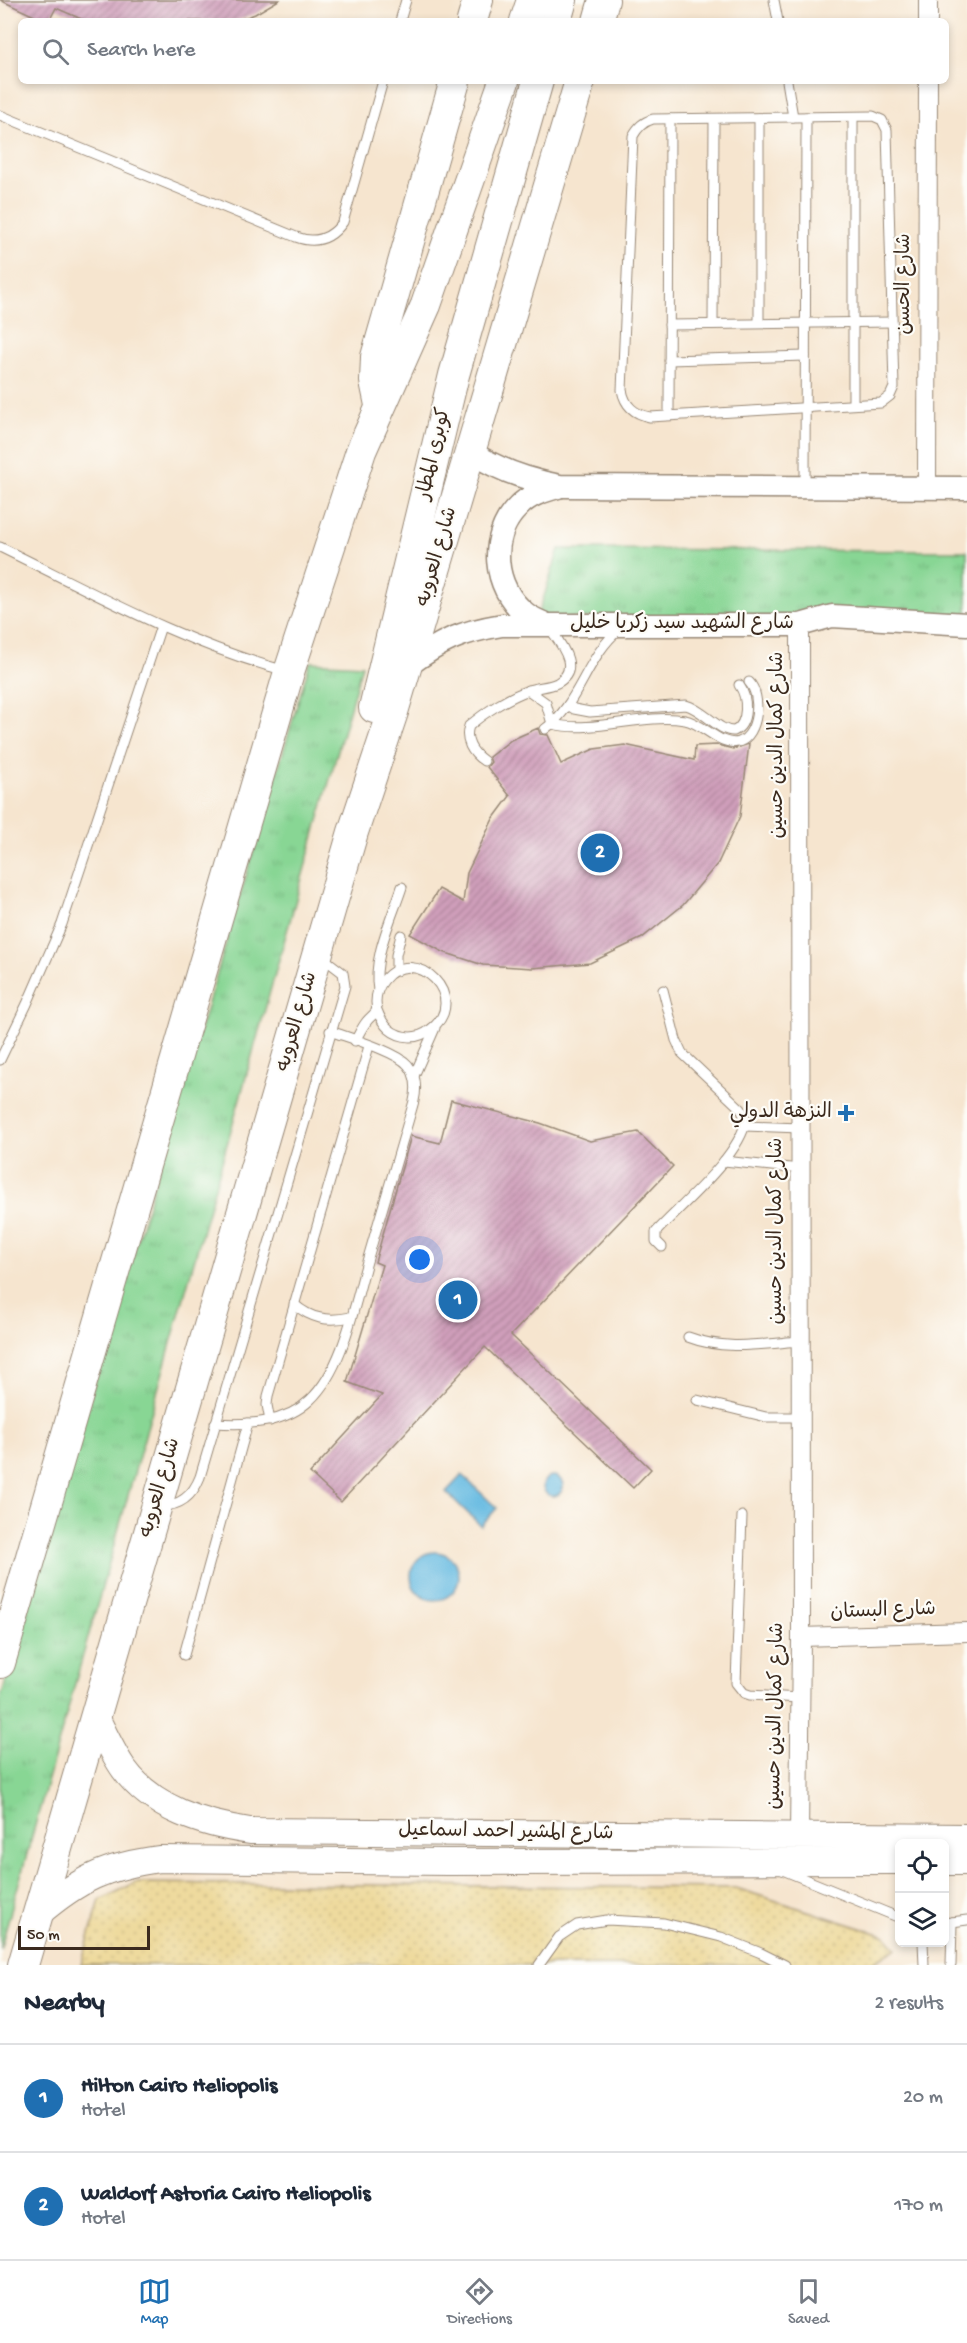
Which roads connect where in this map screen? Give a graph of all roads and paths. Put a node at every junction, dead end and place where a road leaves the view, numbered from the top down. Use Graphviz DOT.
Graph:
graph roads {
  1 [pos="406,0"];
  2 [pos="478,0"];
  3 [pos="532,0"];
  4 [pos="562,0"];
  5 [pos="604,0"];
  6 [pos="774,0"];
  7 [pos="928,0"];
  8 [pos="401,18"];
  9 [pos="473,18"];
  10 [pos="526,18"];
  11 [pos="557,18"];
  12 [pos="599,18"];
  13 [pos="777,18"];
  14 [pos="928,18"];
  15 [pos="382,84"];
  16 [pos="454,84"];
  17 [pos="503,84"];
  18 [pos="537,84"];
  19 [pos="579,84"];
  20 [pos="788,84"];
  21 [pos="928,84"];
  22 [pos="0,116"];
  23 [pos="793,117"];
  24 [pos="806,117"];
  25 [pos="853,117"];
  26 [pos="759,118"];
  27 [pos="670,119"];
  28 [pos="714,119"];
  29 [pos="853,322"];
  30 [pos="892,322"];
  31 [pos="759,323"];
  32 [pos="806,323"];
  33 [pos="713,324"];
  34 [pos="669,325"];
  35 [pos="806,356"];
  36 [pos="669,360"];
  37 [pos="853,404"];
  38 [pos="380,405"];
  39 [pos="805,407"];
  40 [pos="669,415"];
  41 [pos="469,451"];
  42 [pos="560,486"];
  43 [pos="805,487"];
  44 [pos="927,488"];
  45 [pos="967,488"];
  46 [pos="0,547"];
  47 [pos="546,624"];
  48 [pos="626,624"];
  49 [pos="967,624"];
  50 [pos="800,625"];
  51 [pos="161,626"];
  52 [pos="407,666"];
  53 [pos="289,672"];
  54 [pos="528,690"];
  55 [pos="568,705"];
  56 [pos="694,707"];
  57 [pos="634,708"];
  58 [pos="636,720"];
  59 [pos="688,721"];
  60 [pos="548,726"];
  61 [pos="484,761"];
  62 [pos="353,832"];
  63 [pos="402,887"];
  64 [pos="401,935"];
  65 [pos="318,953"];
  66 [pos="396,971"];
  67 [pos="378,990"];
  68 [pos="663,990"];
  69 [pos="377,1010"];
  70 [pos="436,1026"];
  71 [pos="330,1031"];
  72 [pos="356,1041"];
  73 [pos="369,1046"];
  74 [pos="0,1060"];
  75 [pos="414,1076"];
  76 [pos="745,1126"];
  77 [pos="800,1128"];
  78 [pos="724,1161"];
  79 [pos="800,1168"];
  80 [pos="662,1247"];
  81 [pos="294,1304"];
  82 [pos="351,1317"];
  83 [pos="688,1337"];
  84 [pos="800,1341"];
  85 [pos="697,1400"];
  86 [pos="800,1417"];
  87 [pos="270,1420"];
  88 [pos="215,1423"];
  89 [pos="248,1423"];
  90 [pos="155,1506"];
  91 [pos="742,1516"];
  92 [pos="967,1632"];
  93 [pos="801,1636"];
  94 [pos="184,1655"];
  95 [pos="0,1663"];
  96 [pos="799,1698"];
  97 [pos="95,1715"];
  98 [pos="449,1832"];
  99 [pos="799,1837"];
  100 [pos="967,1837"];
  101 [pos="758,1860"];
  102 [pos="895,1861"];
  103 [pos="448,1862"];
  104 [pos="949,1862"];
  105 [pos="967,1862"];
  106 [pos="895,1916"];
  107 [pos="967,1920"];
  108 [pos="949,1922"];
  109 [pos="949,1936"];
  110 [pos="32,1946"];
  111 [pos="923,1947"];
  112 [pos="539,1965"];
  113 [pos="784,1965"];
  114 [pos="924,1965"];
  115 [pos="951,1965"];
  1 -- 8 [label="lane"];
  2 -- 9 [label="highway"];
  3 -- 10 [label="highway"];
  4 -- 11 [label="highway"];
  5 -- 12 [label="highway"];
  6 -- 13 [label="lane"];
  7 -- 14 [label="street"];
  15 -- 22 [label="lane"];
  16 -- 38 [label="highway"];
  17 -- 38 [label="highway"];
  18 -- 62 [label="highway, كوبرى المطار"];
  19 -- 41 [label="highway, شارع العروبه"];
  20 -- 23 [label="lane"];
  21 -- 44 [label="street, شارع الحسن"];
  23 -- 24 [label="lane"];
  23 -- 26 [label="lane"];
  24 -- 25 [label="lane"];
  24 -- 32 [label="lane"];
  25 -- 29 [label="lane"];
  25 -- 30 [label="lane"];
  26 -- 28 [label="lane"];
  26 -- 31 [label="lane"];
  27 -- 28 [label="lane"];
  27 -- 34 [label="lane"];
  27 -- 40 [label="lane"];
  28 -- 33 [label="lane"];
  29 -- 30 [label="lane"];
  29 -- 32 [label="lane"];
  29 -- 37 [label="lane"];
  30 -- 37 [label="lane"];
  31 -- 32 [label="lane"];
  31 -- 33 [label="lane"];
  32 -- 35 [label="lane"];
  33 -- 34 [label="lane"];
  34 -- 36 [label="lane"];
  35 -- 36 [label="lane"];
  35 -- 39 [label="lane"];
  36 -- 40 [label="lane"];
  37 -- 39 [label="lane"];
  38 -- 53 [label="highway"];
  39 -- 40 [label="lane"];
  39 -- 43 [label="lane"];
  41 -- 42 [label="street"];
  41 -- 52 [label="highway, شارع العروبه"];
  42 -- 43 [label="street"];
  42 -- 47 [label="street"];
  43 -- 44 [label="street"];
  44 -- 45 [label="street"];
  46 -- 51 [label="lane"];
  47 -- 48 [label="street, شارع الشهيد سيد زكريا خليل"];
  47 -- 52 [label="street, شارع الشهيد سيد زكريا خليل"];
  47 -- 54 [label="lane"];
  48 -- 50 [label="street, شارع الشهيد سيد زكريا خليل"];
  48 -- 55 [label="lane"];
  49 -- 50 [label="street, شارع الشهيد سيد زكريا خليل"];
  50 -- 77 [label="street, شارع كمال الدين حسين"];
  51 -- 53 [label="lane"];
  51 -- 74 [label="lane"];
  52 -- 62 [label="highway, شارع العروبه"];
  53 -- 95 [label="highway"];
  54 -- 60 [label="lane"];
  54 -- 61 [label="lane"];
  55 -- 57 [label="lane"];
  55 -- 60 [label="lane"];
  56 -- 57 [label="lane"];
  56 -- 59 [label="lane"];
  56 -- 59 [label="lane"];
  57 -- 58 [label="lane"];
  58 -- 59 [label="lane"];
  58 -- 60 [label="lane"];
  62 -- 65 [label="highway, شارع العروبه"];
  63 -- 67 [label="lane"];
  64 -- 66 [label="lane"];
  65 -- 71 [label="lane"];
  65 -- 90 [label="highway, شارع العروبه"];
  66 -- 67 [label="lane"];
  66 -- 70 [label="lane"];
  67 -- 69 [label="lane"];
  68 -- 76 [label="lane"];
  69 -- 70 [label="lane"];
  69 -- 72 [label="lane"];
  70 -- 75 [label="lane"];
  71 -- 72 [label="lane"];
  71 -- 88 [label="lane"];
  72 -- 73 [label="lane"];
  73 -- 75 [label="lane"];
  73 -- 81 [label="lane"];
  75 -- 82 [label="lane"];
  76 -- 77 [label="lane"];
  76 -- 78 [label="lane"];
  77 -- 79 [label="street, شارع كمال الدين حسين"];
  78 -- 79 [label="lane"];
  78 -- 80 [label="lane"];
  79 -- 84 [label="street, شارع كمال الدين حسين"];
  81 -- 82 [label="lane"];
  81 -- 87 [label="lane"];
  82 -- 87 [label="lane"];
  83 -- 84 [label="lane"];
  84 -- 86 [label="street, شارع كمال الدين حسين"];
  85 -- 86 [label="lane"];
  86 -- 93 [label="street, شارع كمال الدين حسين"];
  87 -- 89 [label="lane"];
  88 -- 89 [label="lane"];
  88 -- 90 [label="lane"];
  89 -- 94 [label="lane"];
  90 -- 97 [label="highway, شارع العروبه"];
  91 -- 96 [label="lane"];
  92 -- 93 [label="street, شارع البستان"];
  93 -- 96 [label="street, شارع كمال الدين حسين"];
  96 -- 99 [label="street, شارع كمال الدين حسين"];
  97 -- 98 [label="main road, شارع المشير احمد اسماعيل"];
  97 -- 110 [label="highway, شارع العروبه"];
  98 -- 99 [label="main road, شارع المشير احمد اسماعيل"];
  98 -- 103 [label="main road"];
  99 -- 100 [label="main road, شارع المشير احمد اسماعيل"];
  101 -- 102 [label="main road, شارع المشير احمد اسماعيل"];
  101 -- 103 [label="main road, شارع المشير احمد اسماعيل"];
  101 -- 106 [label="lane"];
  103 -- 110 [label="main road, شارع المشير احمد اسماعيل"];
  104 -- 105 [label="main road"];
  107 -- 108 [label="lane"];
  109 -- 115 [label="lane"];
  111 -- 114 [label="lane"];
  112 -- 113 [label="lane"];
}
